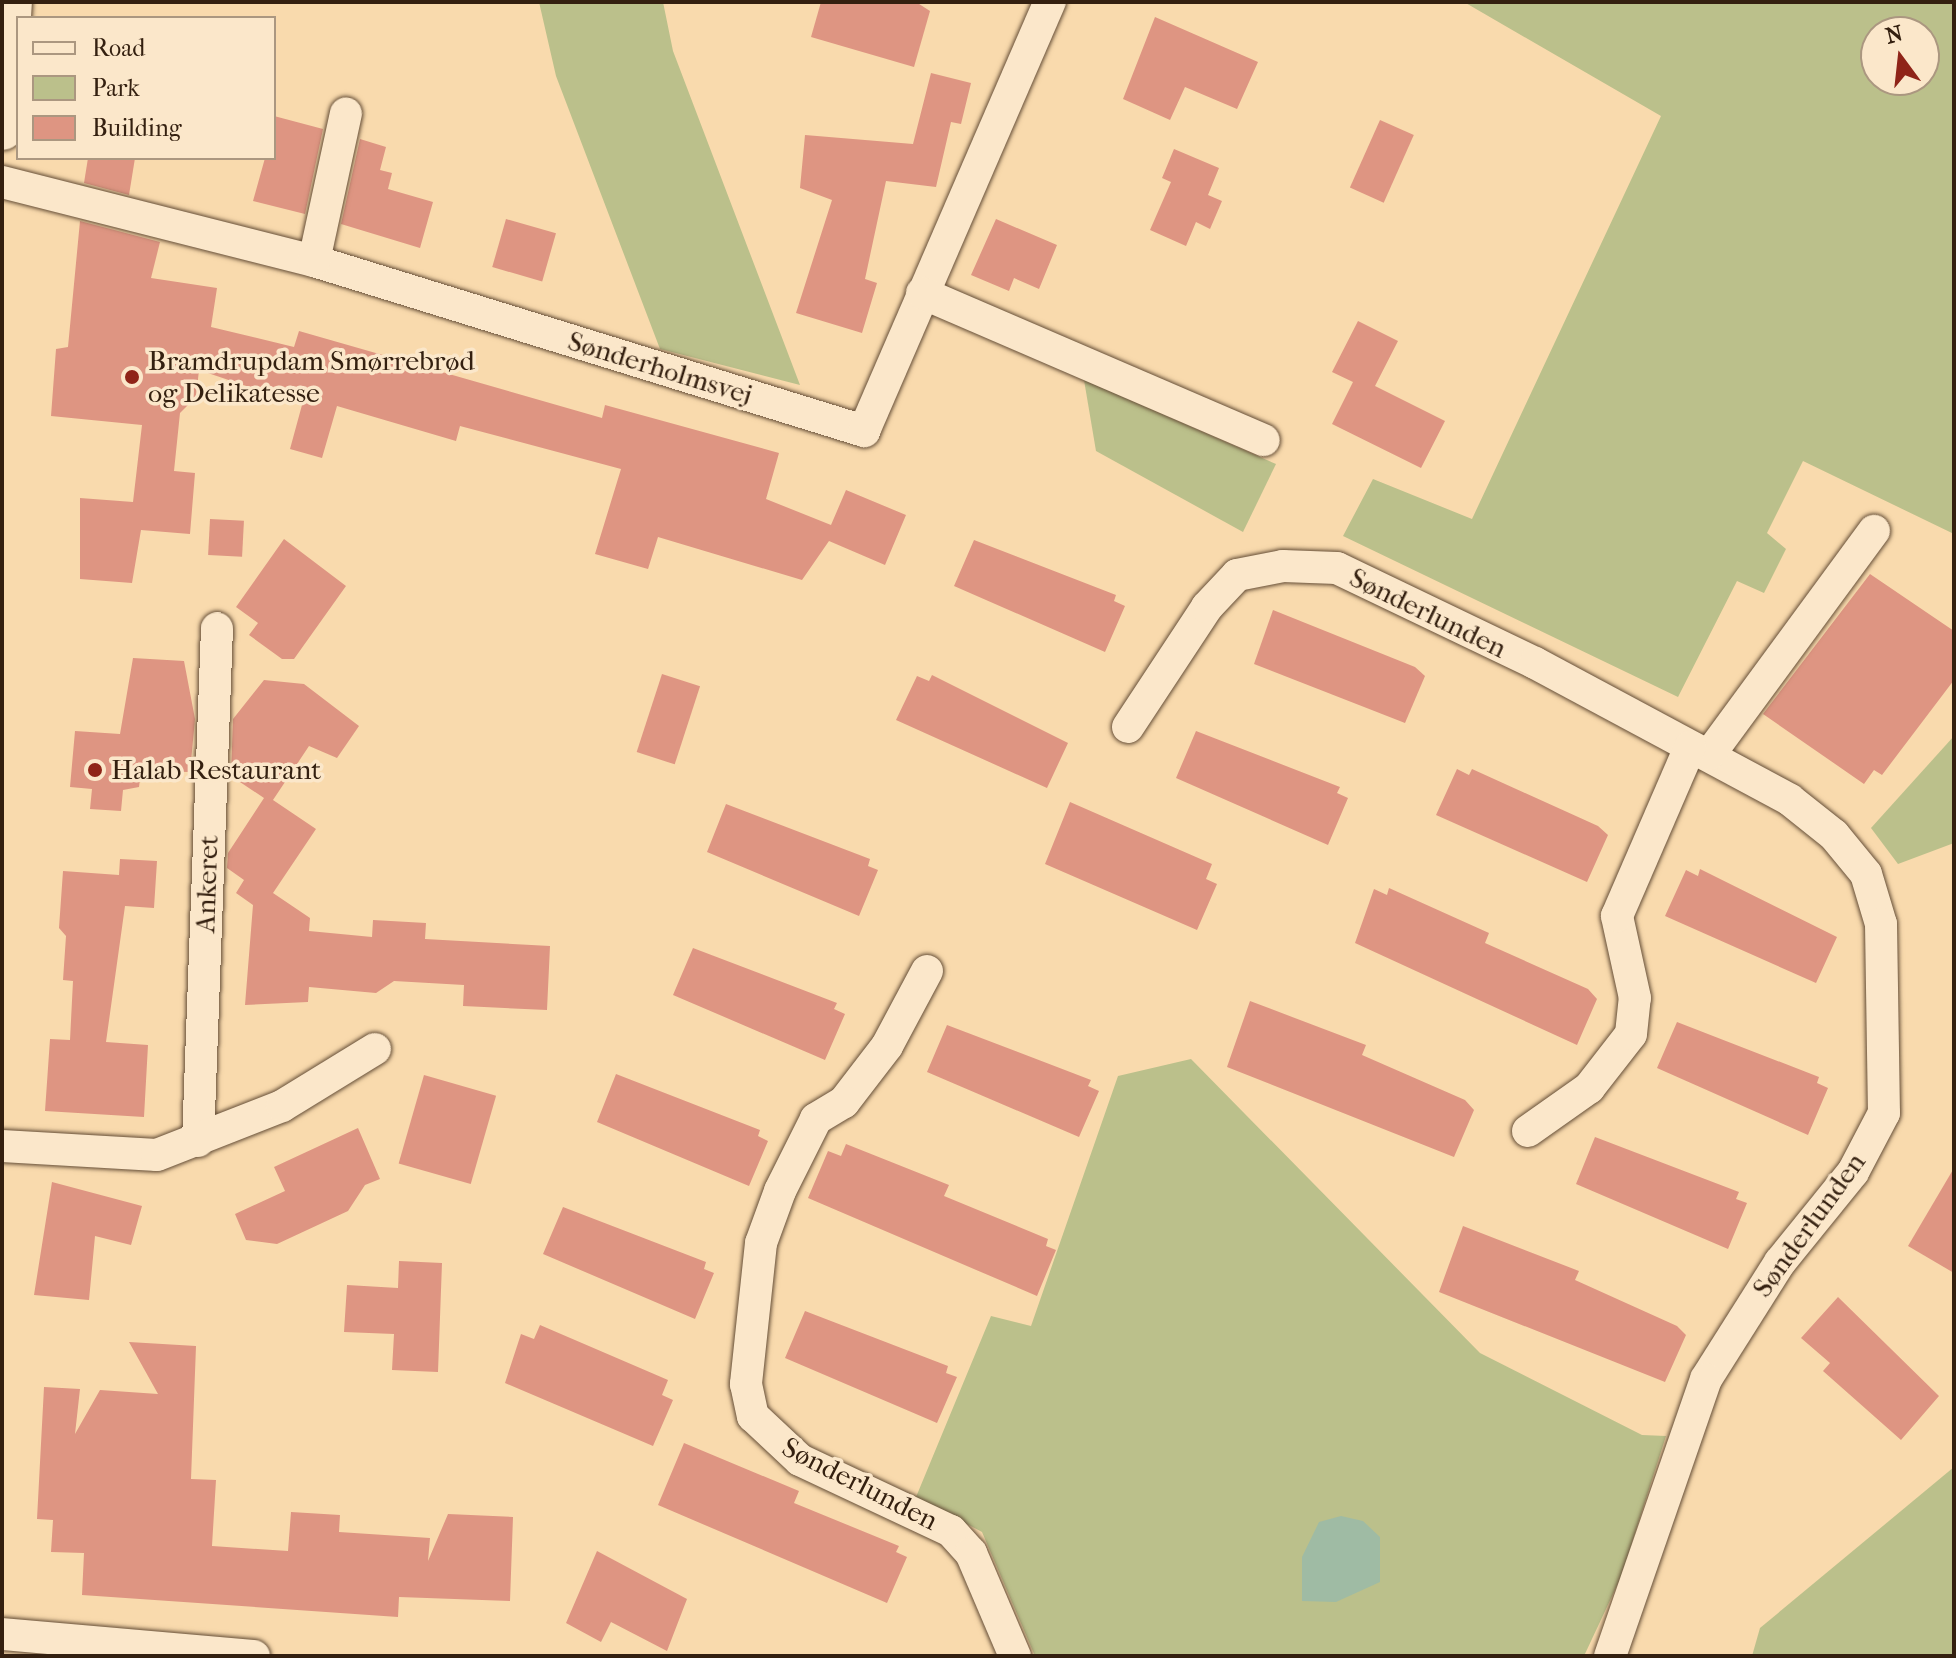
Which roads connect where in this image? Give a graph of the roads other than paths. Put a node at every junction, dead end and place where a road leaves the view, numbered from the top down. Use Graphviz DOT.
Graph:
graph roads {
  1 [pos="10,2"];
  2 [pos="1050,2"];
  3 [pos="346,113"];
  4 [pos="2,128"];
  5 [pos="2,182"];
  6 [pos="314,261"];
  7 [pos="922,293"];
  8 [pos="1264,440"];
  9 [pos="1874,531"];
  10 [pos="217,628"];
  11 [pos="1128,727"];
  12 [pos="1700,750"];
  13 [pos="927,971"];
  14 [pos="375,1049"];
  15 [pos="1528,1131"];
  16 [pos="198,1141"];
  17 [pos="2,1146"];
  18 [pos="2,1634"];
  19 [pos="254,1656"];
  20 [pos="1015,1656"];
  21 [pos="1610,1656"];
  1 -- 4 [label="street"];
  2 -- 7 [label="street, Sønderholmsvej"];
  3 -- 6 [label="street"];
  5 -- 6 [label="street, Sønderholmsvej"];
  6 -- 7 [label="street, Sønderholmsvej"];
  7 -- 8 [label="street"];
  9 -- 12 [label="street"];
  10 -- 16 [label="street, Ankeret"];
  11 -- 12 [label="street, Sønderlunden"];
  12 -- 15 [label="street"];
  12 -- 21 [label="street, Sønderlunden"];
  13 -- 20 [label="street, Sønderlunden"];
  14 -- 16 [label="street"];
  16 -- 17 [label="street"];
  18 -- 19 [label="street"];
}
